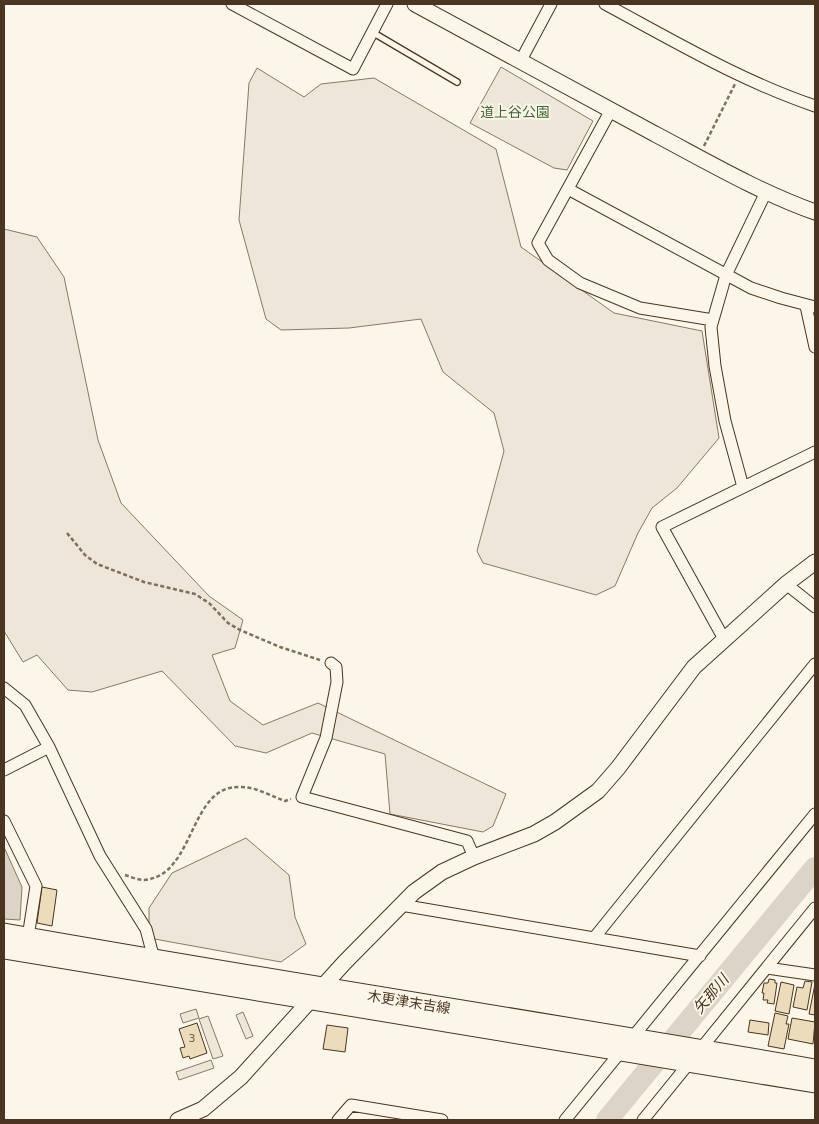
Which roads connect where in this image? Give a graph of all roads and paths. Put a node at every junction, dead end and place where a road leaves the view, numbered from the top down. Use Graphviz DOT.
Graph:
graph roads {
  1 [pos="232,4"];
  2 [pos="387,4"];
  3 [pos="415,4"];
  4 [pos="551,4"];
  5 [pos="605,4"];
  6 [pos="372,32"];
  7 [pos="520,62"];
  8 [pos="739,76"];
  9 [pos="457,82"];
  10 [pos="815,106"];
  11 [pos="611,110"];
  12 [pos="698,157"];
  13 [pos="568,190"];
  14 [pos="766,192"];
  15 [pos="815,212"];
  16 [pos="726,275"];
  17 [pos="810,306"];
  18 [pos="713,320"];
  19 [pos="815,347"];
  20 [pos="815,452"];
  21 [pos="742,488"];
  22 [pos="67,533"];
  23 [pos="815,562"];
  24 [pos="786,584"];
  25 [pos="815,607"];
  26 [pos="724,639"];
  27 [pos="331,663"];
  28 [pos="815,664"];
  29 [pos="4,688"];
  30 [pos="50,747"];
  31 [pos="4,770"];
  32 [pos="302,797"];
  33 [pos="815,814"];
  34 [pos="4,821"];
  35 [pos="474,857"];
  36 [pos="110,871"];
  37 [pos="401,904"];
  38 [pos="815,908"];
  39 [pos="4,933"];
  40 [pos="28,937"];
  41 [pos="594,938"];
  42 [pos="4,949"];
  43 [pos="700,956"];
  44 [pos="154,959"];
  45 [pos="767,968"];
  46 [pos="815,975"];
  47 [pos="316,994"];
  48 [pos="634,1037"];
  49 [pos="622,1052"];
  50 [pos="696,1056"];
  51 [pos="815,1069"];
  52 [pos="815,1083"];
  53 [pos="202,1116"];
  54 [pos="178,1120"];
  55 [pos="338,1120"];
  56 [pos="442,1120"];
  57 [pos="565,1120"];
  58 [pos="643,1120"];
  1 -- 6 [label="street"];
  2 -- 6 [label="street"];
  3 -- 7 [label="street"];
  4 -- 7 [label="street"];
  5 -- 8 [label="street"];
  6 -- 9 [label="lane"];
  7 -- 11 [label="street"];
  8 -- 10 [label="street"];
  8 -- 12 [label="path"];
  11 -- 12 [label="street"];
  11 -- 13 [label="street"];
  12 -- 14 [label="street"];
  13 -- 16 [label="street"];
  13 -- 18 [label="street"];
  14 -- 15 [label="street"];
  14 -- 16 [label="street"];
  16 -- 17 [label="street"];
  16 -- 18 [label="street"];
  17 -- 19 [label="street"];
  18 -- 21 [label="street"];
  20 -- 21 [label="street"];
  21 -- 26 [label="street"];
  22 -- 27 [label="path"];
  23 -- 24 [label="street"];
  24 -- 25 [label="street"];
  24 -- 26 [label="street"];
  26 -- 35 [label="street"];
  27 -- 32 [label="street"];
  28 -- 41 [label="street"];
  29 -- 30 [label="street"];
  30 -- 31 [label="street"];
  30 -- 36 [label="street"];
  32 -- 35 [label="street"];
  32 -- 36 [label="path"];
  33 -- 43 [label="street"];
  34 -- 40 [label="street"];
  35 -- 37 [label="street"];
  36 -- 44 [label="street"];
  37 -- 41 [label="street"];
  37 -- 47 [label="street"];
  38 -- 45 [label="street"];
  39 -- 40 [label="main road, 木更津末吉線"];
  40 -- 44 [label="main road, 木更津末吉線"];
  41 -- 43 [label="street"];
  42 -- 47 [label="main road, 木更津末吉線"];
  43 -- 48 [label="street"];
  44 -- 47 [label="main road, 木更津末吉線"];
  45 -- 46 [label="street"];
  45 -- 50 [label="street"];
  47 -- 48 [label="main road, 木更津末吉線"];
  47 -- 49 [label="main road, 木更津末吉線"];
  47 -- 53 [label="street"];
  48 -- 49 [label="street"];
  48 -- 50 [label="main road, 木更津末吉線"];
  49 -- 50 [label="main road, 木更津末吉線"];
  49 -- 57 [label="street"];
  50 -- 51 [label="main road, 木更津末吉線"];
  50 -- 52 [label="main road, 木更津末吉線"];
  50 -- 58 [label="street"];
  53 -- 54 [label="street"];
  55 -- 56 [label="street"];
}
